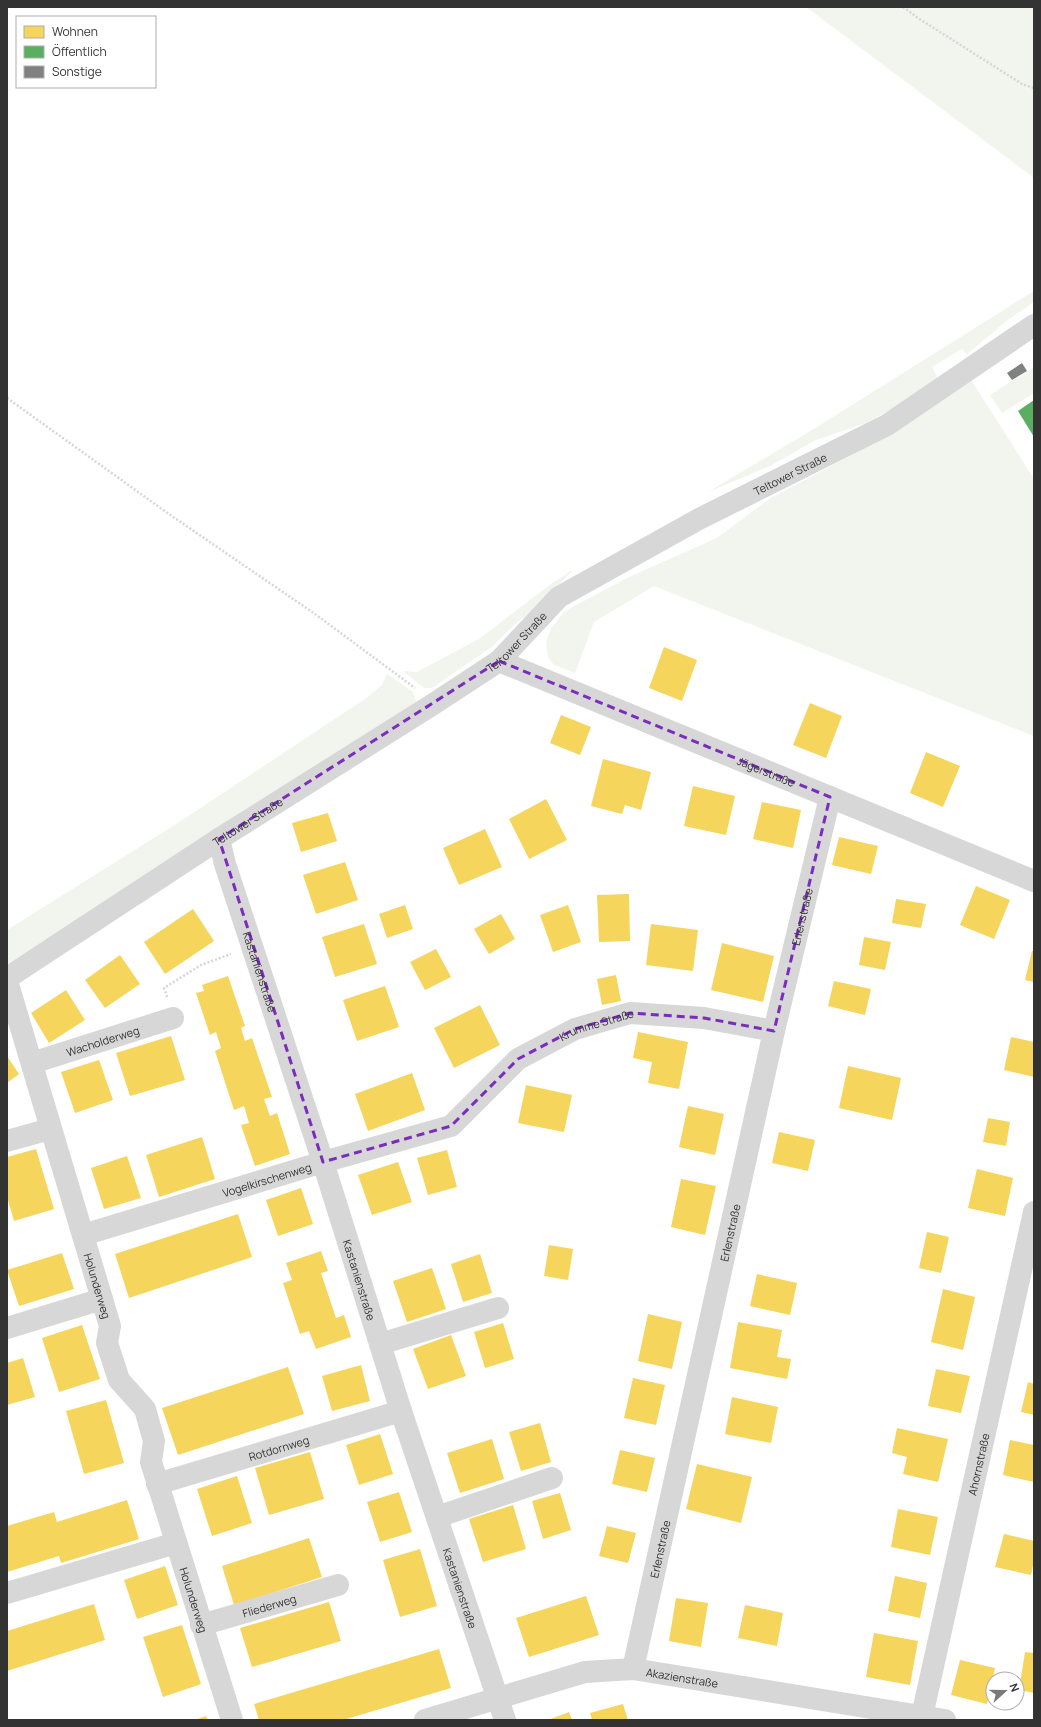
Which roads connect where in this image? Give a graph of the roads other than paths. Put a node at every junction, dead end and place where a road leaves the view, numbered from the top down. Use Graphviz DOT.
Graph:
graph roads {
  1 [pos="1034,325"];
  2 [pos="498,661"];
  3 [pos="830,797"];
  4 [pos="219,839"];
  5 [pos="1034,881"];
  6 [pos="7,980"];
  7 [pos="173,1018"];
  8 [pos="774,1031"];
  9 [pos="32,1063"];
  10 [pos="451,1126"];
  11 [pos="50,1128"];
  12 [pos="7,1141"];
  13 [pos="322,1162"];
  14 [pos="1034,1212"];
  15 [pos="83,1235"];
  16 [pos="102,1299"];
  17 [pos="498,1308"];
  18 [pos="7,1328"];
  19 [pos="380,1344"];
  20 [pos="401,1411"];
  21 [pos="552,1478"];
  22 [pos="157,1484"];
  23 [pos="437,1517"];
  24 [pos="176,1543"];
  25 [pos="338,1585"];
  26 [pos="7,1593"];
  27 [pos="201,1625"];
  28 [pos="633,1669"];
  29 [pos="497,1698"];
  30 [pos="922,1716"];
  31 [pos="232,1720"];
  32 [pos="425,1720"];
  33 [pos="505,1720"];
  34 [pos="944,1720"];
  1 -- 2 [label="street, Teltower Straße"];
  2 -- 3 [label="street, Jägerstraße"];
  2 -- 4 [label="street, Teltower Straße"];
  3 -- 5 [label="street, Jägerstraße"];
  3 -- 8 [label="street, Erlenstraße"];
  4 -- 6 [label="street, Teltower Straße"];
  4 -- 13 [label="street, Kastanienstraße"];
  6 -- 9 [label="street, Holunderweg"];
  7 -- 9 [label="street, Wacholderweg"];
  8 -- 10 [label="street, Krumme Straße"];
  8 -- 28 [label="street, Erlenstraße"];
  9 -- 11 [label="street, Holunderweg"];
  10 -- 13 [label="street, Vogelkirschenweg"];
  11 -- 12 [label="street"];
  11 -- 15 [label="street, Holunderweg"];
  13 -- 15 [label="street, Vogelkirschenweg"];
  13 -- 19 [label="street, Kastanienstraße"];
  14 -- 30 [label="street, Ahornstraße"];
  15 -- 16 [label="street, Holunderweg"];
  16 -- 18 [label="street"];
  16 -- 22 [label="street, Holunderweg"];
  17 -- 19 [label="street"];
  19 -- 20 [label="street, Kastanienstraße"];
  20 -- 22 [label="street, Rotdornweg"];
  20 -- 23 [label="street, Kastanienstraße"];
  21 -- 23 [label="street"];
  22 -- 24 [label="street, Holunderweg"];
  23 -- 29 [label="street, Kastanienstraße"];
  24 -- 26 [label="street"];
  24 -- 27 [label="street, Holunderweg"];
  25 -- 27 [label="street, Fliederweg"];
  27 -- 31 [label="street, Holunderweg"];
  28 -- 29 [label="street, Akazienstraße"];
  28 -- 30 [label="street, Akazienstraße"];
  29 -- 32 [label="street, Akazienstraße"];
  29 -- 33 [label="street, Kastanienstraße"];
  30 -- 34 [label="street, Akazienstraße"];
}
